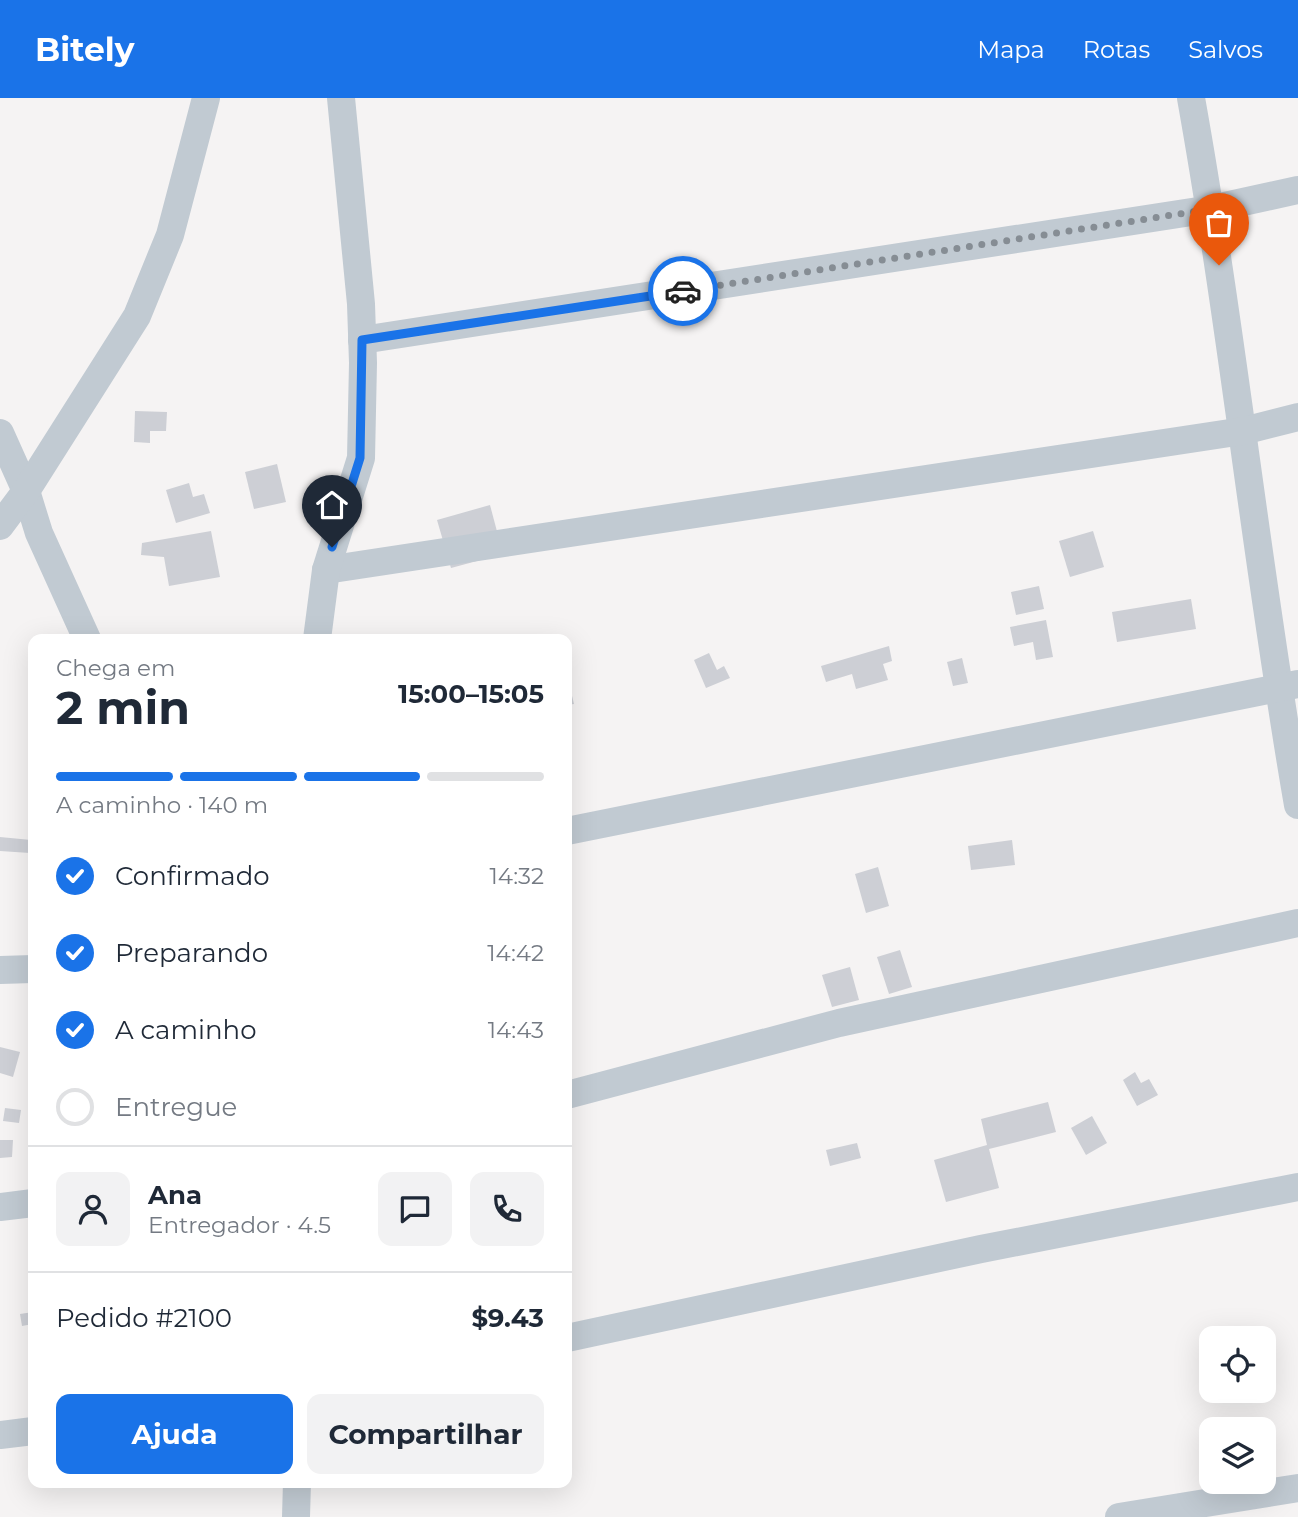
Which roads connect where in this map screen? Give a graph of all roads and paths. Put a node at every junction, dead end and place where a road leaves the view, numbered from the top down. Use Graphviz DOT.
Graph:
graph roads {
  1 [pos="206,98"];
  2 [pos="341,98"];
  3 [pos="1191,98"];
  4 [pos="1298,190"];
  5 [pos="1211,209"];
  6 [pos="362,340"];
  7 [pos="1298,417"];
  8 [pos="1243,431"];
  9 [pos="0,433"];
  10 [pos="26,491"];
  11 [pos="0,526"];
  12 [pos="326,570"];
  13 [pos="85,634"];
  14 [pos="318,634"];
  15 [pos="1288,686"];
  16 [pos="1298,805"];
  17 [pos="572,830"];
  18 [pos="1298,923"];
  19 [pos="28,969"];
  20 [pos="0,971"];
  21 [pos="572,1094"];
  22 [pos="1298,1187"];
  23 [pos="28,1204"];
  24 [pos="0,1207"];
  25 [pos="572,1337"];
  26 [pos="28,1432"];
  27 [pos="0,1435"];
  28 [pos="297,1488"];
  29 [pos="1298,1488"];
  30 [pos="296,1517"];
  31 [pos="1119,1517"];
  1 -- 10 [label="street"];
  2 -- 6 [label="street"];
  3 -- 5 [label="street"];
  4 -- 5 [label="street"];
  5 -- 6 [label="street"];
  5 -- 8 [label="street"];
  6 -- 12 [label="street"];
  7 -- 8 [label="street"];
  8 -- 12 [label="street"];
  8 -- 15 [label="street"];
  9 -- 10 [label="street"];
  10 -- 11 [label="street"];
  10 -- 13 [label="street"];
  12 -- 14 [label="street"];
  15 -- 16 [label="street"];
  15 -- 17 [label="street"];
  18 -- 21 [label="street"];
  19 -- 20 [label="street"];
  22 -- 25 [label="street"];
  23 -- 24 [label="street"];
  26 -- 27 [label="street"];
  28 -- 30 [label="street"];
  29 -- 31 [label="street"];
}
